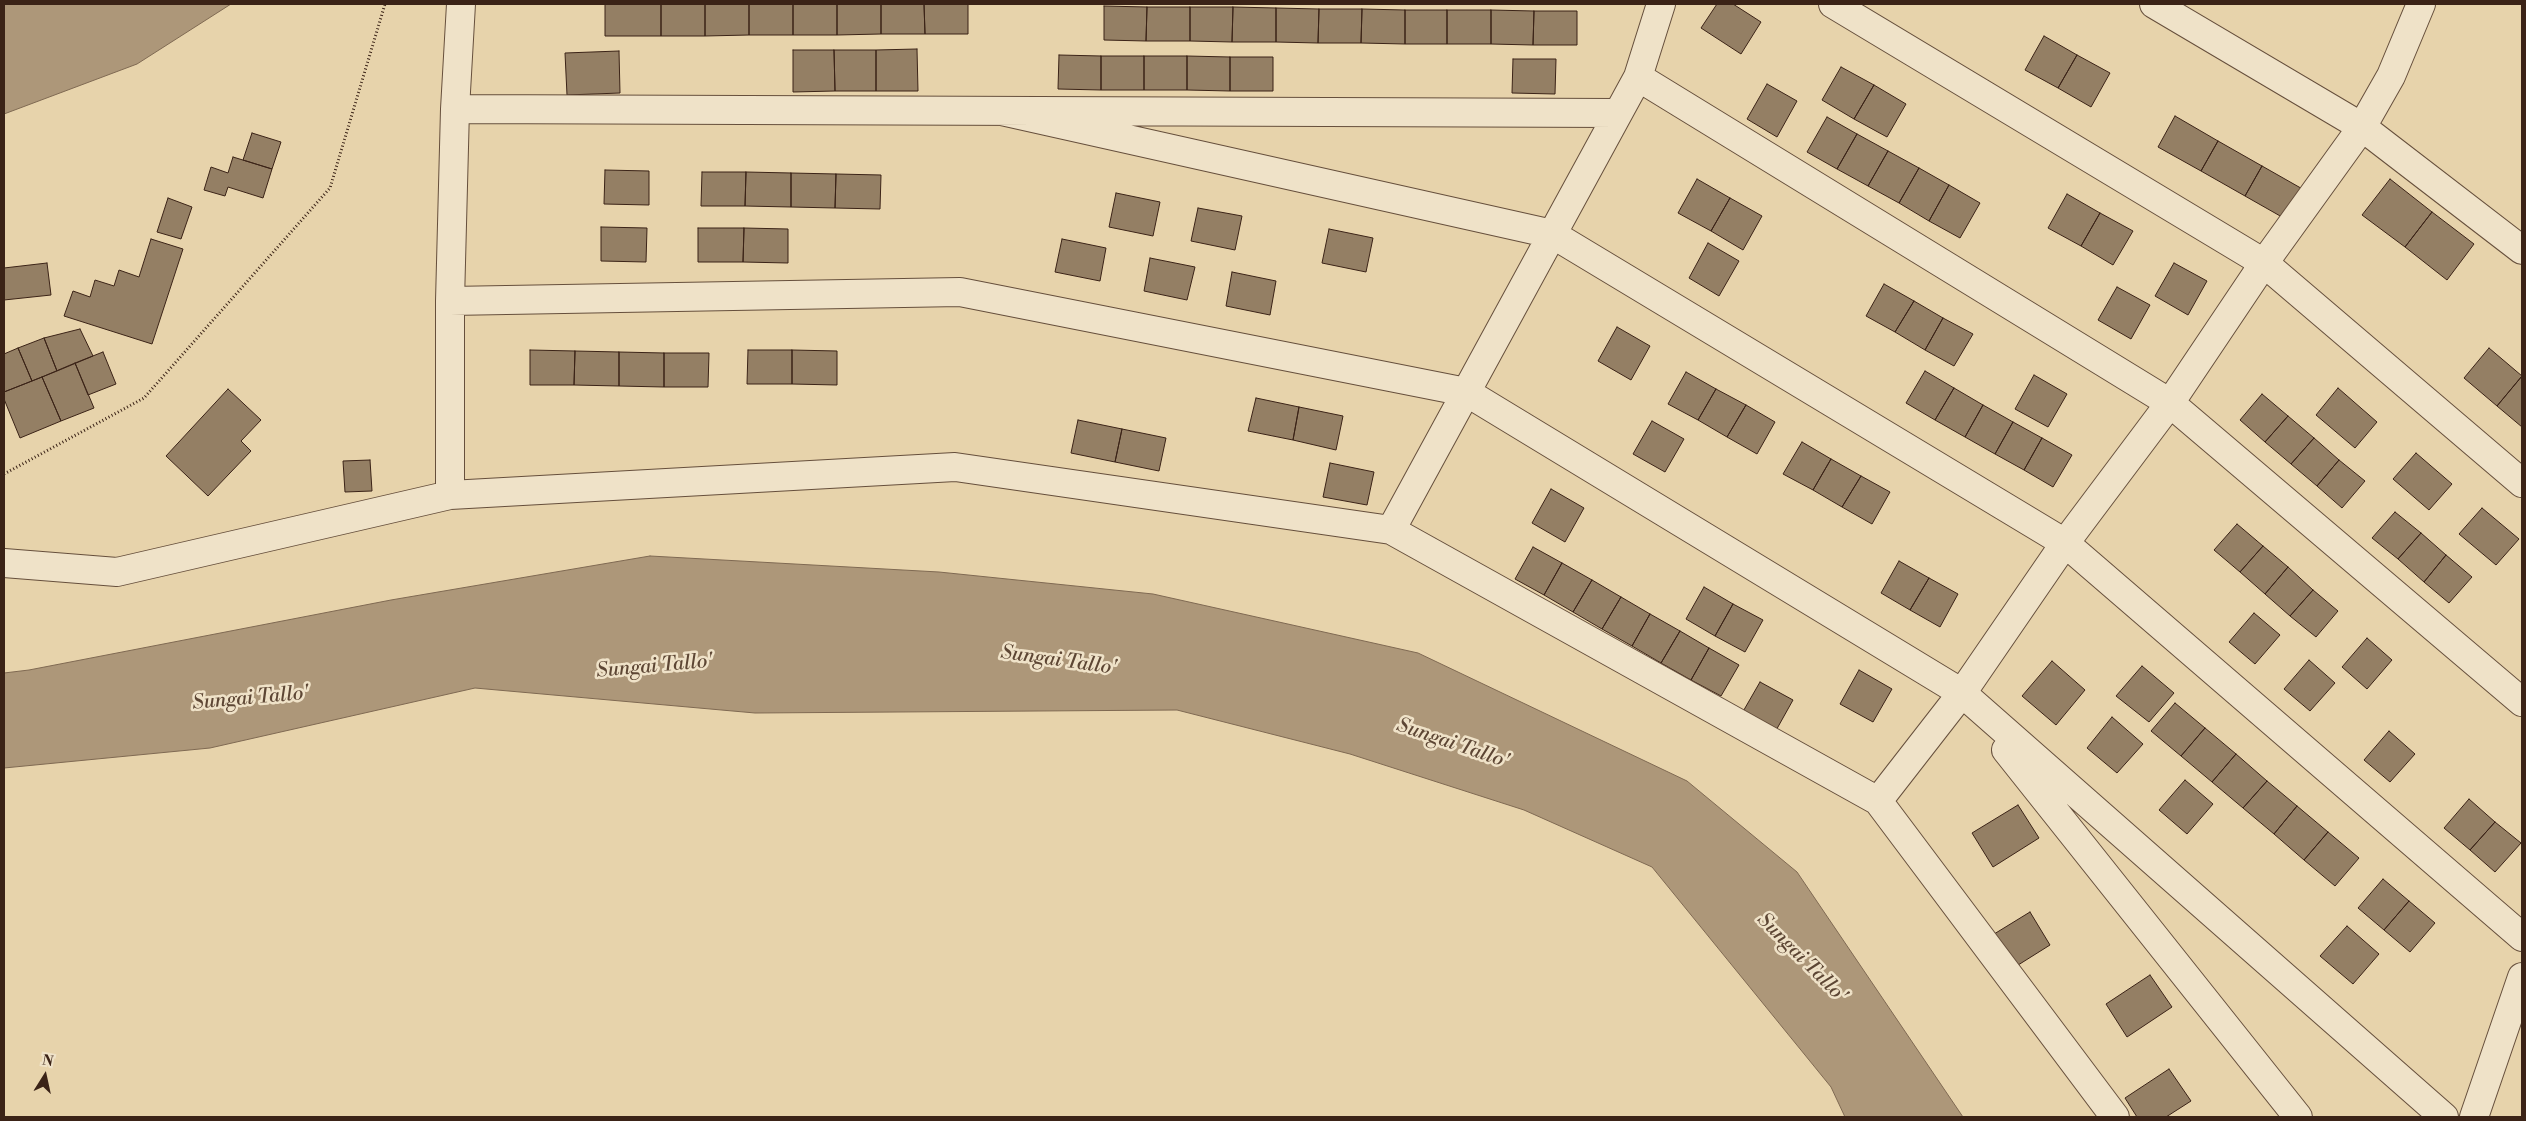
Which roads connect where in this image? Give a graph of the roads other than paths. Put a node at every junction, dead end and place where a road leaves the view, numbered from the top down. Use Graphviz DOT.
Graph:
graph roads {
  1 [pos="461,4"];
  2 [pos="1661,4"];
  3 [pos="1832,4"];
  4 [pos="2154,4"];
  5 [pos="2421,4"];
  6 [pos="1638,78"];
  7 [pos="455,109"];
  8 [pos="1002,112"];
  9 [pos="1618,113"];
  10 [pos="2362,127"];
  11 [pos="1552,234"];
  12 [pos="2522,250"];
  13 [pos="2264,263"];
  14 [pos="450,301"];
  15 [pos="1466,392"];
  16 [pos="2170,403"];
  17 [pos="2522,483"];
  18 [pos="450,495"];
  19 [pos="1391,530"];
  20 [pos="2065,543"];
  21 [pos="4,562"];
  22 [pos="1962,694"];
  23 [pos="2522,702"];
  24 [pos="1878,800"];
  25 [pos="2522,937"];
  26 [pos="2522,977"];
  27 [pos="2115,1117"];
  28 [pos="2298,1117"];
  29 [pos="2444,1117"];
  30 [pos="2474,1117"];
  1 -- 7 [label="street"];
  2 -- 6 [label="street"];
  3 -- 13 [label="street"];
  4 -- 10 [label="street"];
  5 -- 10 [label="street"];
  6 -- 9 [label="street"];
  6 -- 16 [label="street"];
  7 -- 8 [label="street"];
  7 -- 14 [label="street"];
  8 -- 9 [label="street"];
  8 -- 11 [label="street"];
  9 -- 11 [label="street"];
  10 -- 12 [label="street"];
  10 -- 13 [label="street"];
  11 -- 15 [label="street"];
  11 -- 20 [label="street"];
  13 -- 16 [label="street"];
  13 -- 17 [label="street"];
  14 -- 15 [label="street"];
  14 -- 18 [label="street"];
  15 -- 19 [label="street"];
  15 -- 22 [label="street"];
  16 -- 20 [label="street"];
  16 -- 23 [label="street"];
  18 -- 19 [label="street"];
  18 -- 21 [label="street"];
  19 -- 24 [label="street"];
  20 -- 22 [label="street"];
  20 -- 25 [label="street"];
  22 -- 24 [label="street"];
  22 -- 28 [label="street"];
  22 -- 29 [label="street"];
  24 -- 27 [label="street"];
  26 -- 30 [label="street"];
}
